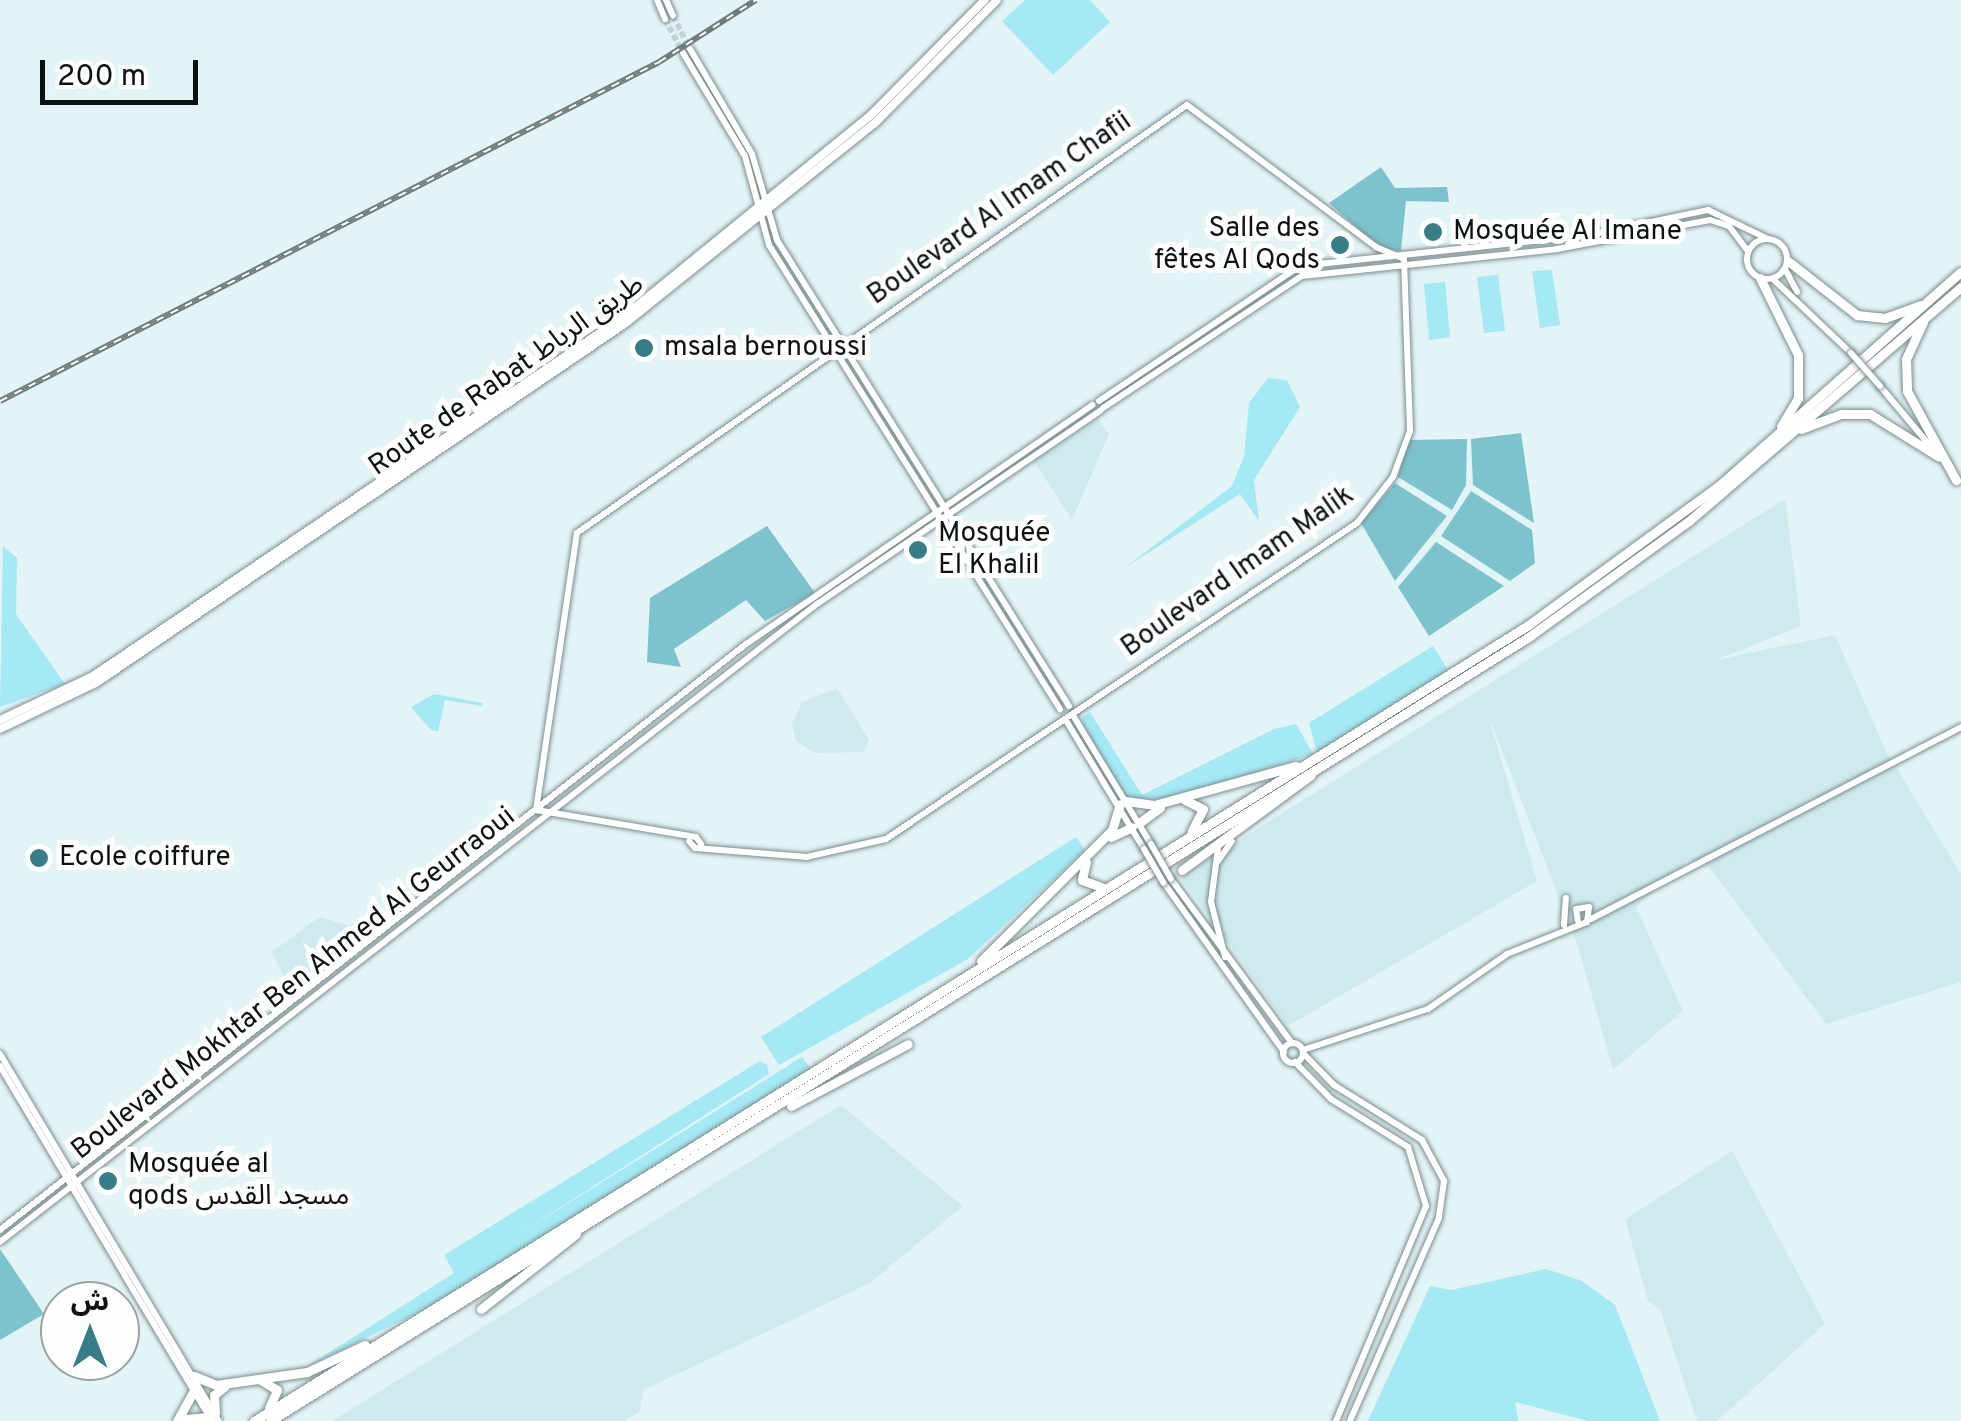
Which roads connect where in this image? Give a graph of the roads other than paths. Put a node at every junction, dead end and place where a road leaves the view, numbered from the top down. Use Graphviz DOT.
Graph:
graph roads {
  1 [pos="657,0"];
  2 [pos="666,0"];
  3 [pos="985,0"];
  4 [pos="997,0"];
  5 [pos="687,51"];
  6 [pos="762,210"];
  7 [pos="1768,238"];
  8 [pos="1376,247"];
  9 [pos="1748,251"];
  10 [pos="1399,256"];
  11 [pos="1380,258"];
  12 [pos="1786,264"];
  13 [pos="1405,266"];
  14 [pos="1388,267"];
  15 [pos="1961,272"];
  16 [pos="1760,278"];
  17 [pos="1773,278"];
  18 [pos="1403,282"];
  19 [pos="1961,287"];
  20 [pos="1800,298"];
  21 [pos="1928,302"];
  22 [pos="1925,318"];
  23 [pos="840,346"];
  24 [pos="1099,406"];
  25 [pos="1794,432"];
  26 [pos="1771,440"];
  27 [pos="1939,457"];
  28 [pos="1959,482"];
  29 [pos="943,504"];
  30 [pos="934,510"];
  31 [pos="948,514"];
  32 [pos="940,519"];
  33 [pos="716,668"];
  34 [pos="724,678"];
  35 [pos="1069,715"];
  36 [pos="0,720"];
  37 [pos="1961,727"];
  38 [pos="0,729"];
  39 [pos="1321,755"];
  40 [pos="1312,772"];
  41 [pos="1124,803"];
  42 [pos="539,814"];
  43 [pos="1135,825"];
  44 [pos="1232,840"];
  45 [pos="1180,843"];
  46 [pos="1218,848"];
  47 [pos="1214,866"];
  48 [pos="1182,870"];
  49 [pos="1168,881"];
  50 [pos="1106,888"];
  51 [pos="1566,898"];
  52 [pos="1622,900"];
  53 [pos="1589,907"];
  54 [pos="1591,919"];
  55 [pos="1578,921"];
  56 [pos="1563,928"];
  57 [pos="1226,963"];
  58 [pos="937,994"];
  59 [pos="1292,1043"];
  60 [pos="908,1044"];
  61 [pos="1303,1051"];
  62 [pos="1284,1052"];
  63 [pos="0,1054"];
  64 [pos="1295,1062"];
  65 [pos="0,1066"];
  66 [pos="752,1124"];
  67 [pos="1428,1148"];
  68 [pos="1412,1155"];
  69 [pos="70,1174"];
  70 [pos="76,1183"];
  71 [pos="0,1230"];
  72 [pos="576,1230"];
  73 [pos="0,1242"];
  74 [pos="131,1277"];
  75 [pos="481,1309"];
  76 [pos="422,1318"];
  77 [pos="194,1376"];
  78 [pos="197,1388"];
  79 [pos="215,1418"];
  80 [pos="262,1419"];
  81 [pos="180,1421"];
  82 [pos="1336,1421"];
  83 [pos="1350,1421"];
  1 -- 2 [label="street"];
  3 -- 6 [label="main road, Route de Rabat طريق الرباط"];
  4 -- 6 [label="main road, Route de Rabat طريق الرباط"];
  5 -- 6 [label="street"];
  6 -- 23 [label="street"];
  6 -- 36 [label="main road, Route de Rabat طريق الرباط"];
  6 -- 38 [label="main road, Route de Rabat طريق الرباط"];
  7 -- 9 [label="street"];
  7 -- 10 [label="street"];
  7 -- 12 [label="street"];
  8 -- 10 [label="street"];
  8 -- 11 [label="street"];
  8 -- 23 [label="street, Boulevard Al Imam Chafii"];
  9 -- 13 [label="street"];
  9 -- 16 [label="street"];
  10 -- 11 [label="street"];
  10 -- 13 [label="street"];
  11 -- 14 [label="street"];
  11 -- 24 [label="street"];
  12 -- 17 [label="street"];
  12 -- 20 [label="street"];
  12 -- 21 [label="highway"];
  13 -- 14 [label="street"];
  13 -- 18 [label="street"];
  14 -- 18 [label="street"];
  14 -- 24 [label="street"];
  15 -- 21 [label="highway"];
  16 -- 17 [label="street"];
  16 -- 26 [label="highway"];
  17 -- 20 [label="street"];
  18 -- 35 [label="street, Boulevard Imam Malik"];
  19 -- 22 [label="highway"];
  20 -- 27 [label="street, bridge"];
  21 -- 26 [label="highway"];
  22 -- 25 [label="highway"];
  22 -- 28 [label="highway"];
  23 -- 29 [label="street"];
  23 -- 30 [label="street"];
  23 -- 42 [label="street, Boulevard Al Imam Chafii"];
  24 -- 29 [label="street"];
  24 -- 31 [label="street"];
  25 -- 27 [label="highway"];
  25 -- 40 [label="highway"];
  26 -- 39 [label="highway"];
  27 -- 28 [label="street"];
  29 -- 30 [label="street"];
  29 -- 31 [label="street"];
  30 -- 32 [label="street"];
  30 -- 33 [label="street"];
  31 -- 32 [label="street"];
  31 -- 35 [label="street"];
  32 -- 34 [label="street"];
  32 -- 35 [label="street"];
  33 -- 34 [label="street"];
  33 -- 42 [label="street"];
  34 -- 42 [label="street"];
  35 -- 41 [label="street"];
  35 -- 42 [label="street, Boulevard Imam Malik"];
  37 -- 52 [label="street"];
  39 -- 41 [label="highway"];
  39 -- 45 [label="highway"];
  40 -- 48 [label="highway"];
  40 -- 66 [label="highway"];
  41 -- 43 [label="street"];
  41 -- 58 [label="highway"];
  42 -- 69 [label="street, Boulevard Mokhtar Ben Ahmed Al Geurraoui"];
  42 -- 70 [label="street, Boulevard Mokhtar Ben Ahmed Al Geurraoui"];
  43 -- 45 [label="highway"];
  43 -- 49 [label="street, bridge"];
  43 -- 50 [label="highway"];
  44 -- 47 [label="street"];
  45 -- 50 [label="highway"];
  46 -- 47 [label="street"];
  47 -- 57 [label="street"];
  49 -- 57 [label="street"];
  49 -- 62 [label="street"];
  50 -- 58 [label="highway"];
  51 -- 56 [label="street"];
  52 -- 53 [label="street"];
  52 -- 54 [label="street"];
  53 -- 54 [label="street"];
  53 -- 55 [label="street"];
  54 -- 55 [label="street"];
  55 -- 56 [label="street"];
  56 -- 61 [label="street"];
  57 -- 59 [label="street"];
  58 -- 76 [label="highway"];
  59 -- 61 [label="street"];
  59 -- 62 [label="street"];
  60 -- 66 [label="highway"];
  61 -- 64 [label="street"];
  61 -- 67 [label="street"];
  62 -- 64 [label="street"];
  63 -- 69 [label="street"];
  64 -- 68 [label="street"];
  65 -- 69 [label="street"];
  66 -- 72 [label="highway"];
  67 -- 68 [label="street"];
  67 -- 83 [label="street"];
  68 -- 82 [label="street"];
  69 -- 70 [label="street"];
  69 -- 71 [label="street, Boulevard Mokhtar Ben Ahmed Al Geurraoui"];
  70 -- 73 [label="street, Boulevard Mokhtar Ben Ahmed Al Geurraoui"];
  70 -- 74 [label="street"];
  72 -- 75 [label="highway"];
  72 -- 80 [label="highway"];
  74 -- 77 [label="street"];
  74 -- 78 [label="street"];
  76 -- 77 [label="highway"];
  76 -- 80 [label="highway"];
  77 -- 78 [label="street"];
  78 -- 79 [label="street"];
  78 -- 81 [label="highway"];
  79 -- 80 [label="highway"];
  79 -- 81 [label="highway"];
}
